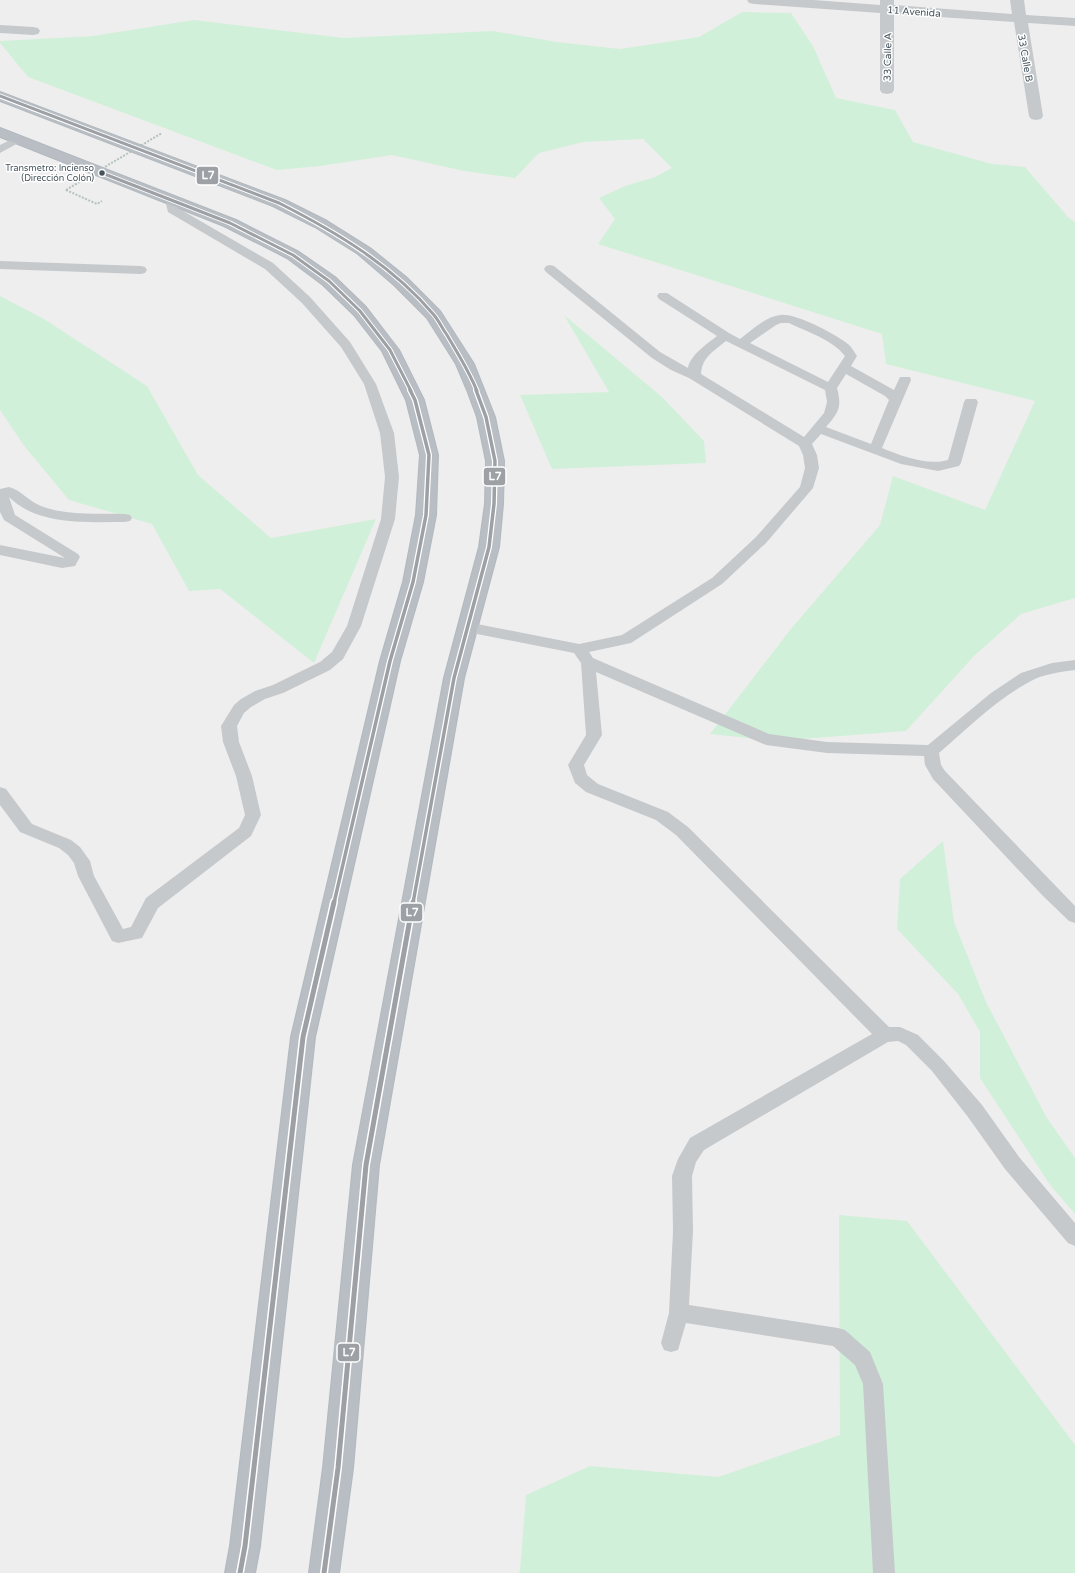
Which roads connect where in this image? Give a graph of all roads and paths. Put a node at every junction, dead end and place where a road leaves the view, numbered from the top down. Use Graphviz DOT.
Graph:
graph roads {
  1 [pos="754,0"];
  2 [pos="1017,0"];
  3 [pos="888,5"];
  4 [pos="1019,18"];
  5 [pos="1075,22"];
  6 [pos="0,29"];
  7 [pos="33,31"];
  8 [pos="887,90"];
  9 [pos="0,96"];
  10 [pos="1036,116"];
  11 [pos="0,132"];
  12 [pos="162,133"];
  13 [pos="18,139"];
  14 [pos="0,150"];
  15 [pos="171,200"];
  16 [pos="97,204"];
  17 [pos="0,266"];
  18 [pos="550,269"];
  19 [pos="141,270"];
  20 [pos="663,296"];
  21 [pos="725,336"];
  22 [pos="741,344"];
  23 [pos="844,367"];
  24 [pos="694,375"];
  25 [pos="905,380"];
  26 [pos="831,388"];
  27 [pos="896,400"];
  28 [pos="971,402"];
  29 [pos="818,428"];
  30 [pos="805,444"];
  31 [pos="875,450"];
  32 [pos="125,518"];
  33 [pos="0,550"];
  34 [pos="468,627"];
  35 [pos="583,656"];
  36 [pos="1075,665"];
  37 [pos="931,751"];
  38 [pos="0,793"];
  39 [pos="1075,916"];
  40 [pos="885,1035"];
  41 [pos="1075,1237"];
  42 [pos="679,1313"];
  43 [pos="671,1343"];
  44 [pos="240,1573"];
  45 [pos="324,1573"];
  46 [pos="884,1573"];
  1 -- 3 [label="street, 11 Avenida"];
  2 -- 4 [label="street, 33 Calle B"];
  3 -- 4 [label="street, 11 Avenida"];
  3 -- 8 [label="street, 33 Calle A"];
  4 -- 5 [label="street, 11 Avenida"];
  4 -- 10 [label="street, 33 Calle B"];
  6 -- 7 [label="street"];
  9 -- 34 [label="highway"];
  11 -- 13 [label="highway"];
  12 -- 16 [label="path, bridge"];
  13 -- 14 [label="lane"];
  13 -- 15 [label="highway"];
  15 -- 38 [label="lane"];
  15 -- 44 [label="highway"];
  17 -- 19 [label="lane"];
  18 -- 24 [label="lane"];
  20 -- 21 [label="lane"];
  21 -- 22 [label="lane"];
  21 -- 24 [label="lane"];
  22 -- 23 [label="lane"];
  22 -- 26 [label="lane"];
  23 -- 26 [label="lane"];
  23 -- 27 [label="lane"];
  24 -- 30 [label="lane"];
  25 -- 27 [label="lane"];
  26 -- 29 [label="lane"];
  27 -- 31 [label="lane"];
  28 -- 31 [label="lane"];
  29 -- 30 [label="lane"];
  29 -- 31 [label="lane"];
  30 -- 35 [label="lane"];
  32 -- 33 [label="lane"];
  34 -- 35 [label="lane"];
  34 -- 45 [label="highway"];
  35 -- 37 [label="lane"];
  35 -- 40 [label="lane"];
  36 -- 37 [label="lane"];
  37 -- 39 [label="lane"];
  40 -- 41 [label="lane"];
  40 -- 42 [label="lane"];
  42 -- 43 [label="lane"];
  42 -- 46 [label="lane"];
}
